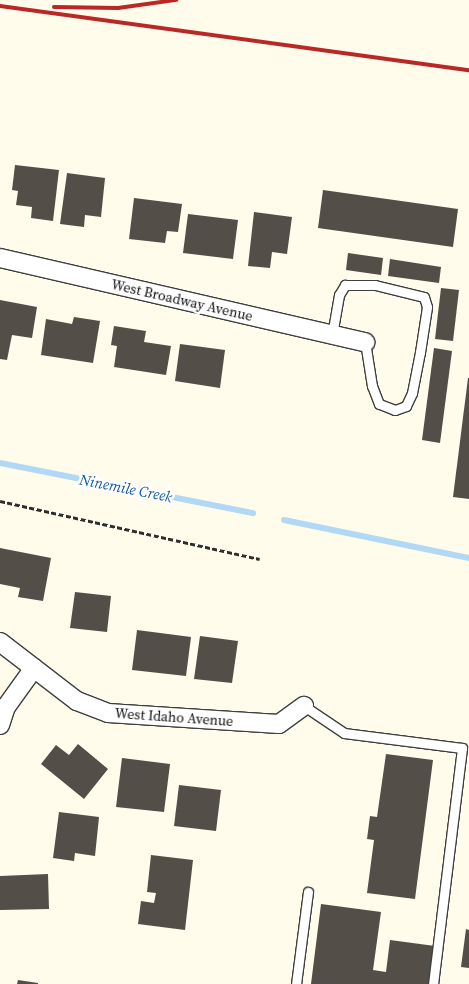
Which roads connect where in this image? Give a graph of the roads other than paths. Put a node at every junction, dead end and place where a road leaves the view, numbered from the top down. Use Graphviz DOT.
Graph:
graph roads {
  1 [pos="0,258"];
  2 [pos="332,335"];
  3 [pos="365,342"];
  4 [pos="0,642"];
  5 [pos="34,668"];
  6 [pos="304,706"];
  7 [pos="0,725"];
  8 [pos="308,892"];
  9 [pos="296,984"];
  10 [pos="433,984"];
  1 -- 2 [label="street, West Broadway Avenue"];
  2 -- 3 [label="street, West Broadway Avenue"];
  2 -- 3 [label="lane"];
  4 -- 5 [label="street, West Idaho Avenue"];
  5 -- 6 [label="street, West Idaho Avenue"];
  5 -- 7 [label="street"];
  6 -- 10 [label="lane"];
  8 -- 9 [label="lane"];
}
